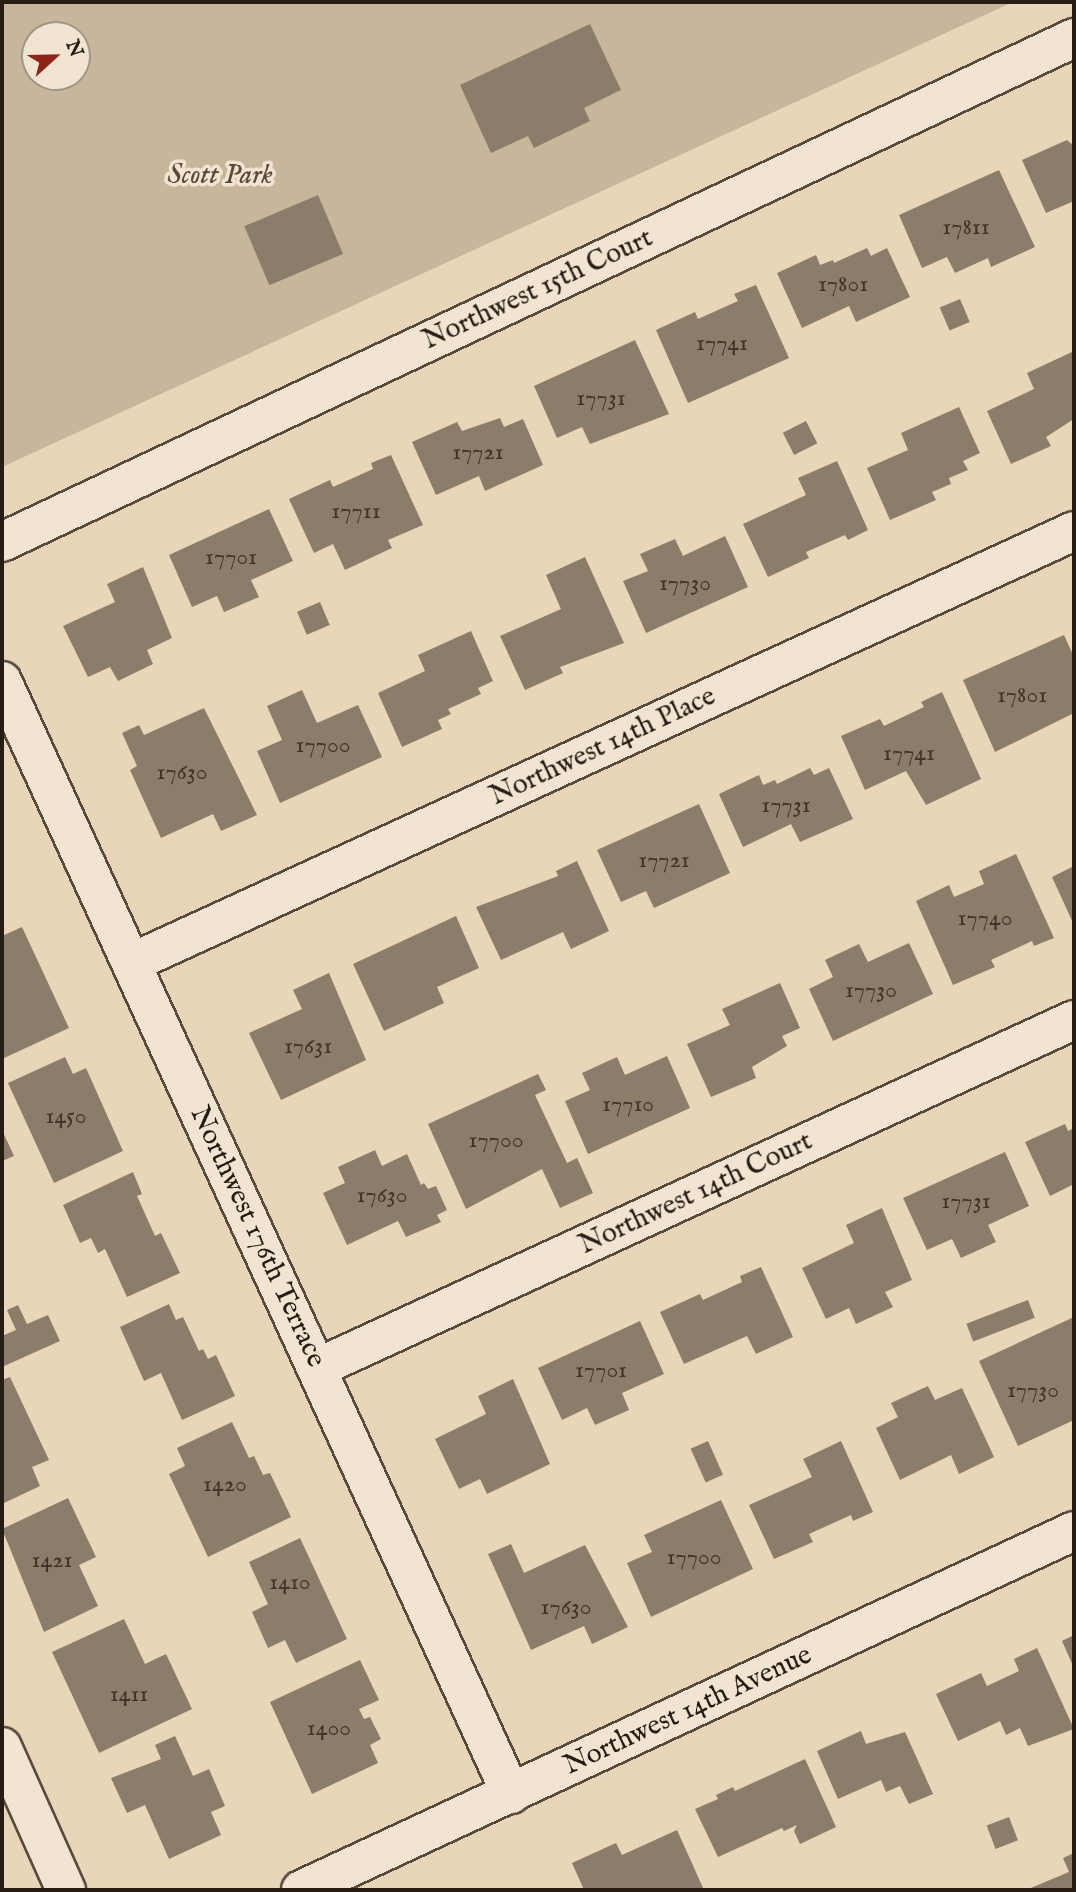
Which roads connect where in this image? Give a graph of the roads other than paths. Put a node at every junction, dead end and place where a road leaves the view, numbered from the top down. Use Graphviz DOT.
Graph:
graph roads {
  1 [pos="1074,38"];
  2 [pos="1074,531"];
  3 [pos="2,542"];
  4 [pos="2,681"];
  5 [pos="10,723"];
  6 [pos="131,963"];
  7 [pos="1074,1020"];
  8 [pos="317,1368"];
  9 [pos="1074,1531"];
  10 [pos="2,1747"];
  11 [pos="511,1794"];
  12 [pos="66,1890"];
  13 [pos="301,1890"];
  1 -- 3 [label="street, Northwest 15th Court"];
  2 -- 6 [label="street, Northwest 14th Place"];
  4 -- 5 [label="street, Northwest 176th Terrace"];
  5 -- 6 [label="street, Northwest 176th Terrace"];
  6 -- 8 [label="street, Northwest 176th Terrace"];
  7 -- 8 [label="street, Northwest 14th Court"];
  8 -- 11 [label="street, Northwest 176th Terrace"];
  9 -- 11 [label="street, Northwest 14th Avenue"];
  10 -- 12 [label="street"];
  11 -- 13 [label="street, Northwest 14th Avenue"];
}
